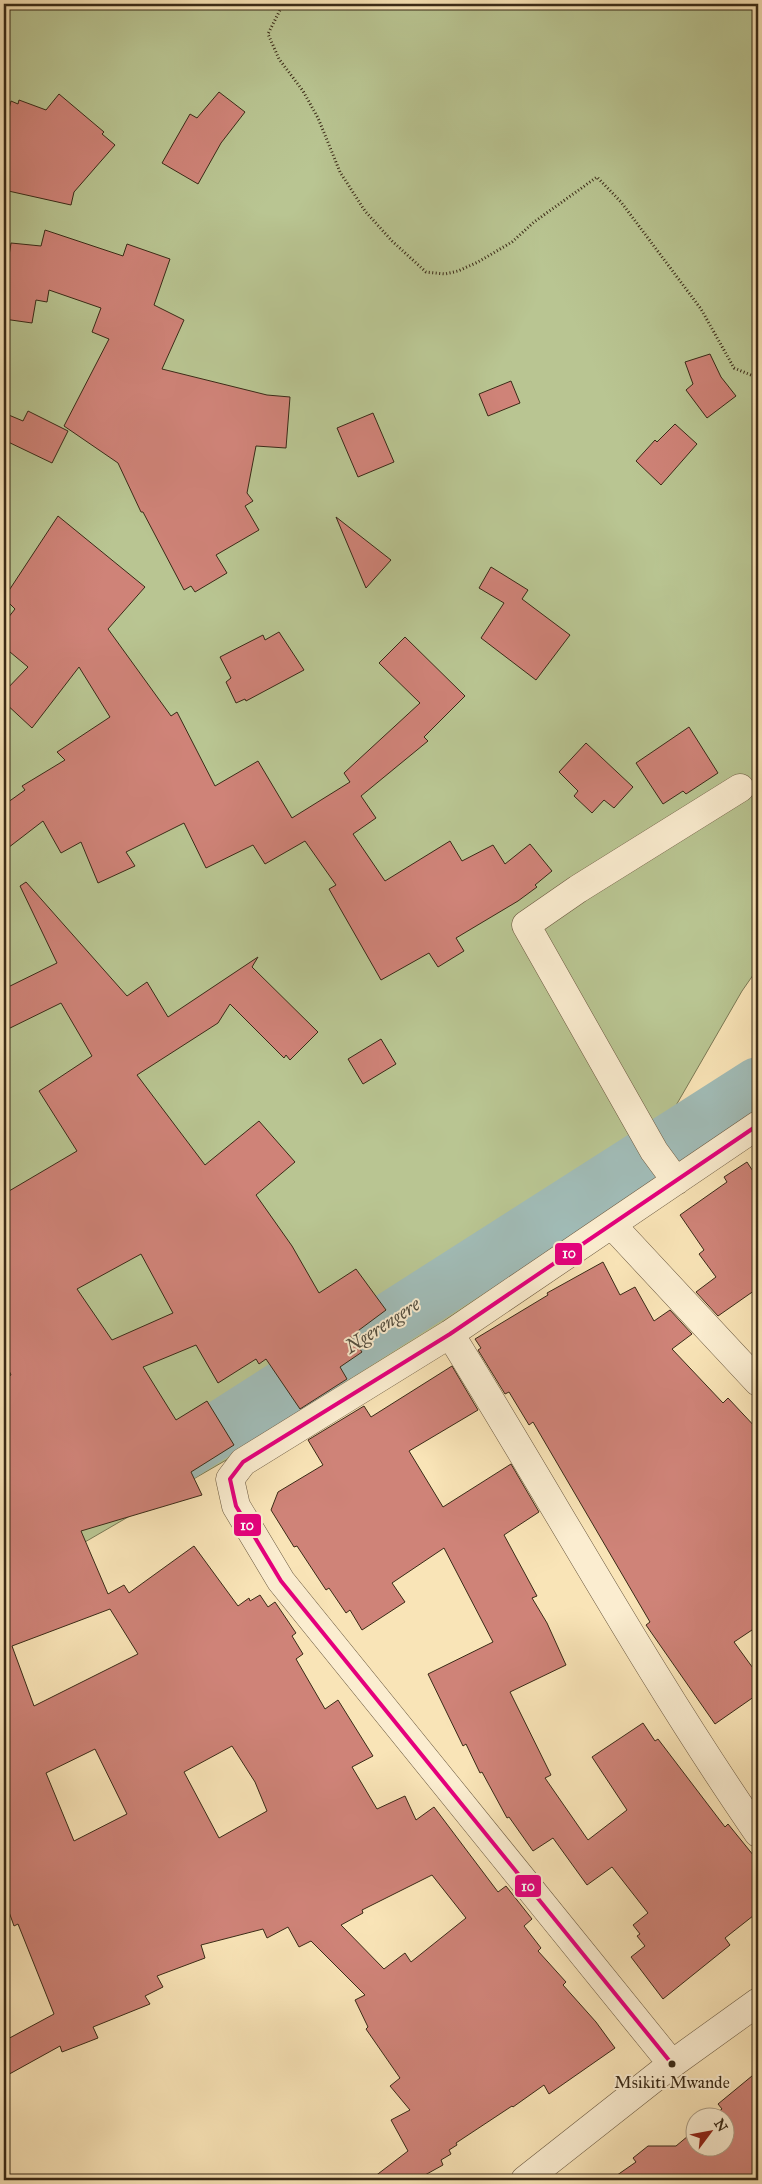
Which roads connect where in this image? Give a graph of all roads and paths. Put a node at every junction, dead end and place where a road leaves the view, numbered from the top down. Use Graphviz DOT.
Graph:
graph roads {
  1 [pos="284,4"];
  2 [pos="758,378"];
  3 [pos="740,788"];
  4 [pos="758,1125"];
  5 [pos="676,1181"];
  6 [pos="612,1226"];
  7 [pos="450,1334"];
  8 [pos="758,1382"];
  9 [pos="758,1833"];
  10 [pos="758,2002"];
  11 [pos="672,2064"];
  12 [pos="525,2180"];
  1 -- 2 [label="path"];
  3 -- 5 [label="street"];
  4 -- 5 [label="street"];
  5 -- 6 [label="street"];
  6 -- 7 [label="street"];
  6 -- 8 [label="street"];
  7 -- 9 [label="street"];
  7 -- 11 [label="street"];
  10 -- 11 [label="street"];
  11 -- 12 [label="street"];
}
